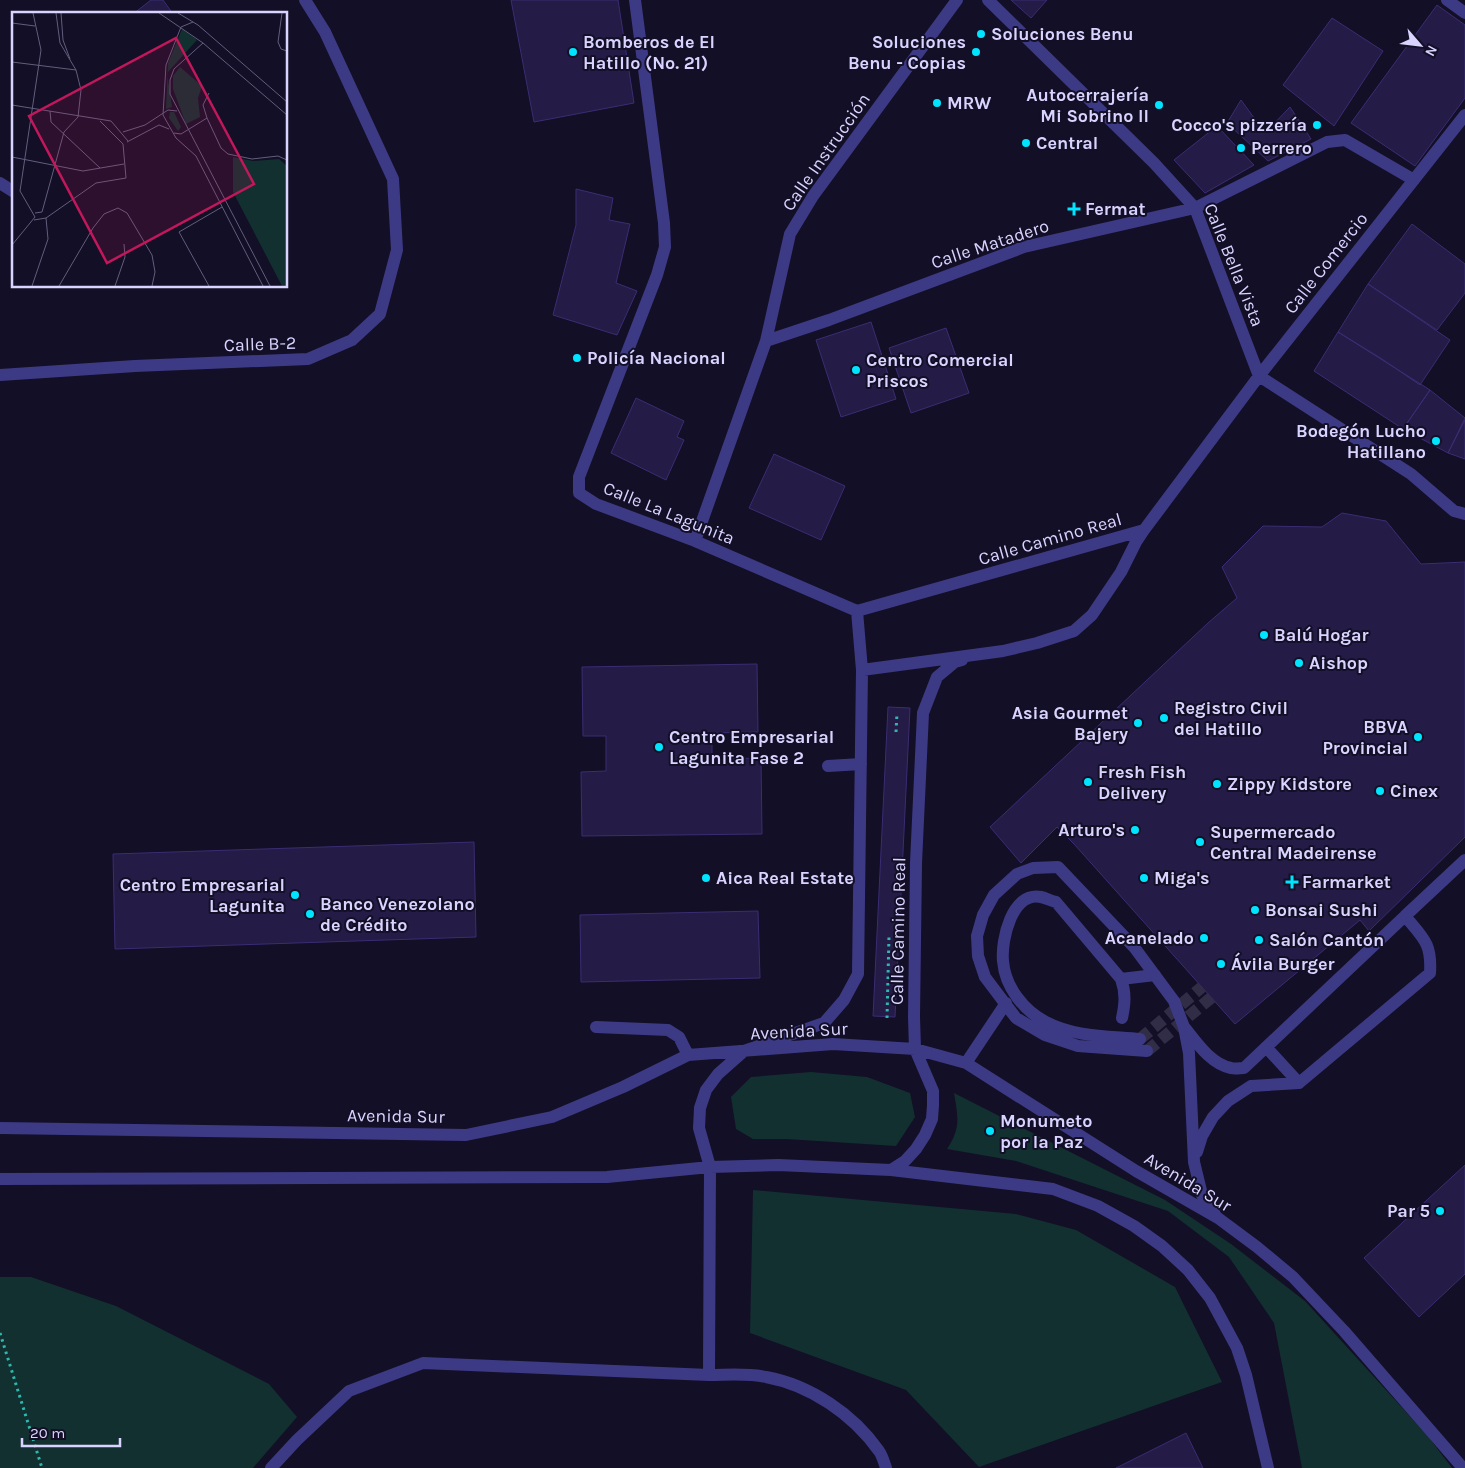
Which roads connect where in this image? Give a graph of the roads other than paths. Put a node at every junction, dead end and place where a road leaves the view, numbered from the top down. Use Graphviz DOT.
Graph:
graph roads {
  1 [pos="305,0"];
  2 [pos="635,0"];
  3 [pos="958,0"];
  4 [pos="988,0"];
  5 [pos="1447,0"];
  6 [pos="1465,13"];
  7 [pos="1465,115"];
  8 [pos="1414,180"];
  9 [pos="0,183"];
  10 [pos="12,191"];
  11 [pos="1195,208"];
  12 [pos="766,341"];
  13 [pos="0,375"];
  14 [pos="1259,376"];
  15 [pos="1465,514"];
  16 [pos="1144,530"];
  17 [pos="695,541"];
  18 [pos="857,611"];
  19 [pos="971,656"];
  20 [pos="862,670"];
  21 [pos="861,764"];
  22 [pos="828,766"];
  23 [pos="1465,860"];
  24 [pos="1405,916"];
  25 [pos="1154,975"];
  26 [pos="1121,979"];
  27 [pos="1006,1003"];
  28 [pos="1122,1018"];
  29 [pos="596,1026"];
  30 [pos="1184,1027"];
  31 [pos="1140,1039"];
  32 [pos="1266,1048"];
  33 [pos="916,1049"];
  34 [pos="744,1051"];
  35 [pos="1147,1051"];
  36 [pos="688,1055"];
  37 [pos="966,1063"];
  38 [pos="1299,1083"];
  39 [pos="0,1128"];
  40 [pos="1194,1162"];
  41 [pos="710,1167"];
  42 [pos="891,1170"];
  43 [pos="0,1179"];
  44 [pos="1218,1218"];
  45 [pos="709,1375"];
  46 [pos="271,1468"];
  47 [pos="886,1468"];
  48 [pos="1268,1468"];
  49 [pos="1463,1468"];
  1 -- 13 [label="street, Calle B-2"];
  2 -- 17 [label="street, Calle La Lagunita"];
  3 -- 12 [label="street, Calle Instrucción"];
  4 -- 11 [label="street, Calle Bella Vista"];
  5 -- 6 [label="street"];
  7 -- 8 [label="street, Calle Comercio"];
  8 -- 11 [label="street, Calle Matadero"];
  8 -- 14 [label="street, Calle Comercio"];
  9 -- 10 [label="street"];
  11 -- 12 [label="street, Calle Matadero"];
  11 -- 14 [label="street, Calle Bella Vista"];
  12 -- 17 [label="street, Calle Instrucción"];
  14 -- 15 [label="street"];
  14 -- 16 [label="street, Calle Comercio"];
  16 -- 18 [label="street, Calle Camino Real"];
  16 -- 19 [label="street, Calle Camino Real"];
  17 -- 18 [label="street, Calle La Lagunita"];
  18 -- 20 [label="street"];
  19 -- 20 [label="street, Calle Camino Real"];
  19 -- 33 [label="street, Calle Camino Real"];
  20 -- 21 [label="street"];
  21 -- 22 [label="street"];
  21 -- 34 [label="street"];
  23 -- 24 [label="street"];
  24 -- 32 [label="street"];
  24 -- 38 [label="street"];
  25 -- 26 [label="street"];
  25 -- 27 [label="street"];
  25 -- 30 [label="street"];
  26 -- 28 [label="street"];
  26 -- 31 [label="street"];
  27 -- 35 [label="street"];
  27 -- 37 [label="street"];
  29 -- 36 [label="street"];
  30 -- 32 [label="street"];
  30 -- 40 [label="street"];
  32 -- 38 [label="street"];
  33 -- 34 [label="street, Avenida Sur"];
  33 -- 37 [label="street, Avenida Sur"];
  33 -- 42 [label="street, Calle Camino Real"];
  34 -- 36 [label="street, Avenida Sur"];
  34 -- 41 [label="street"];
  36 -- 39 [label="street, Avenida Sur"];
  37 -- 44 [label="street, Avenida Sur"];
  38 -- 40 [label="street"];
  40 -- 44 [label="street"];
  41 -- 42 [label="street"];
  41 -- 43 [label="street"];
  41 -- 45 [label="street"];
  42 -- 48 [label="street"];
  44 -- 49 [label="street, Avenida Sur"];
  45 -- 46 [label="street"];
  45 -- 47 [label="street"];
}
